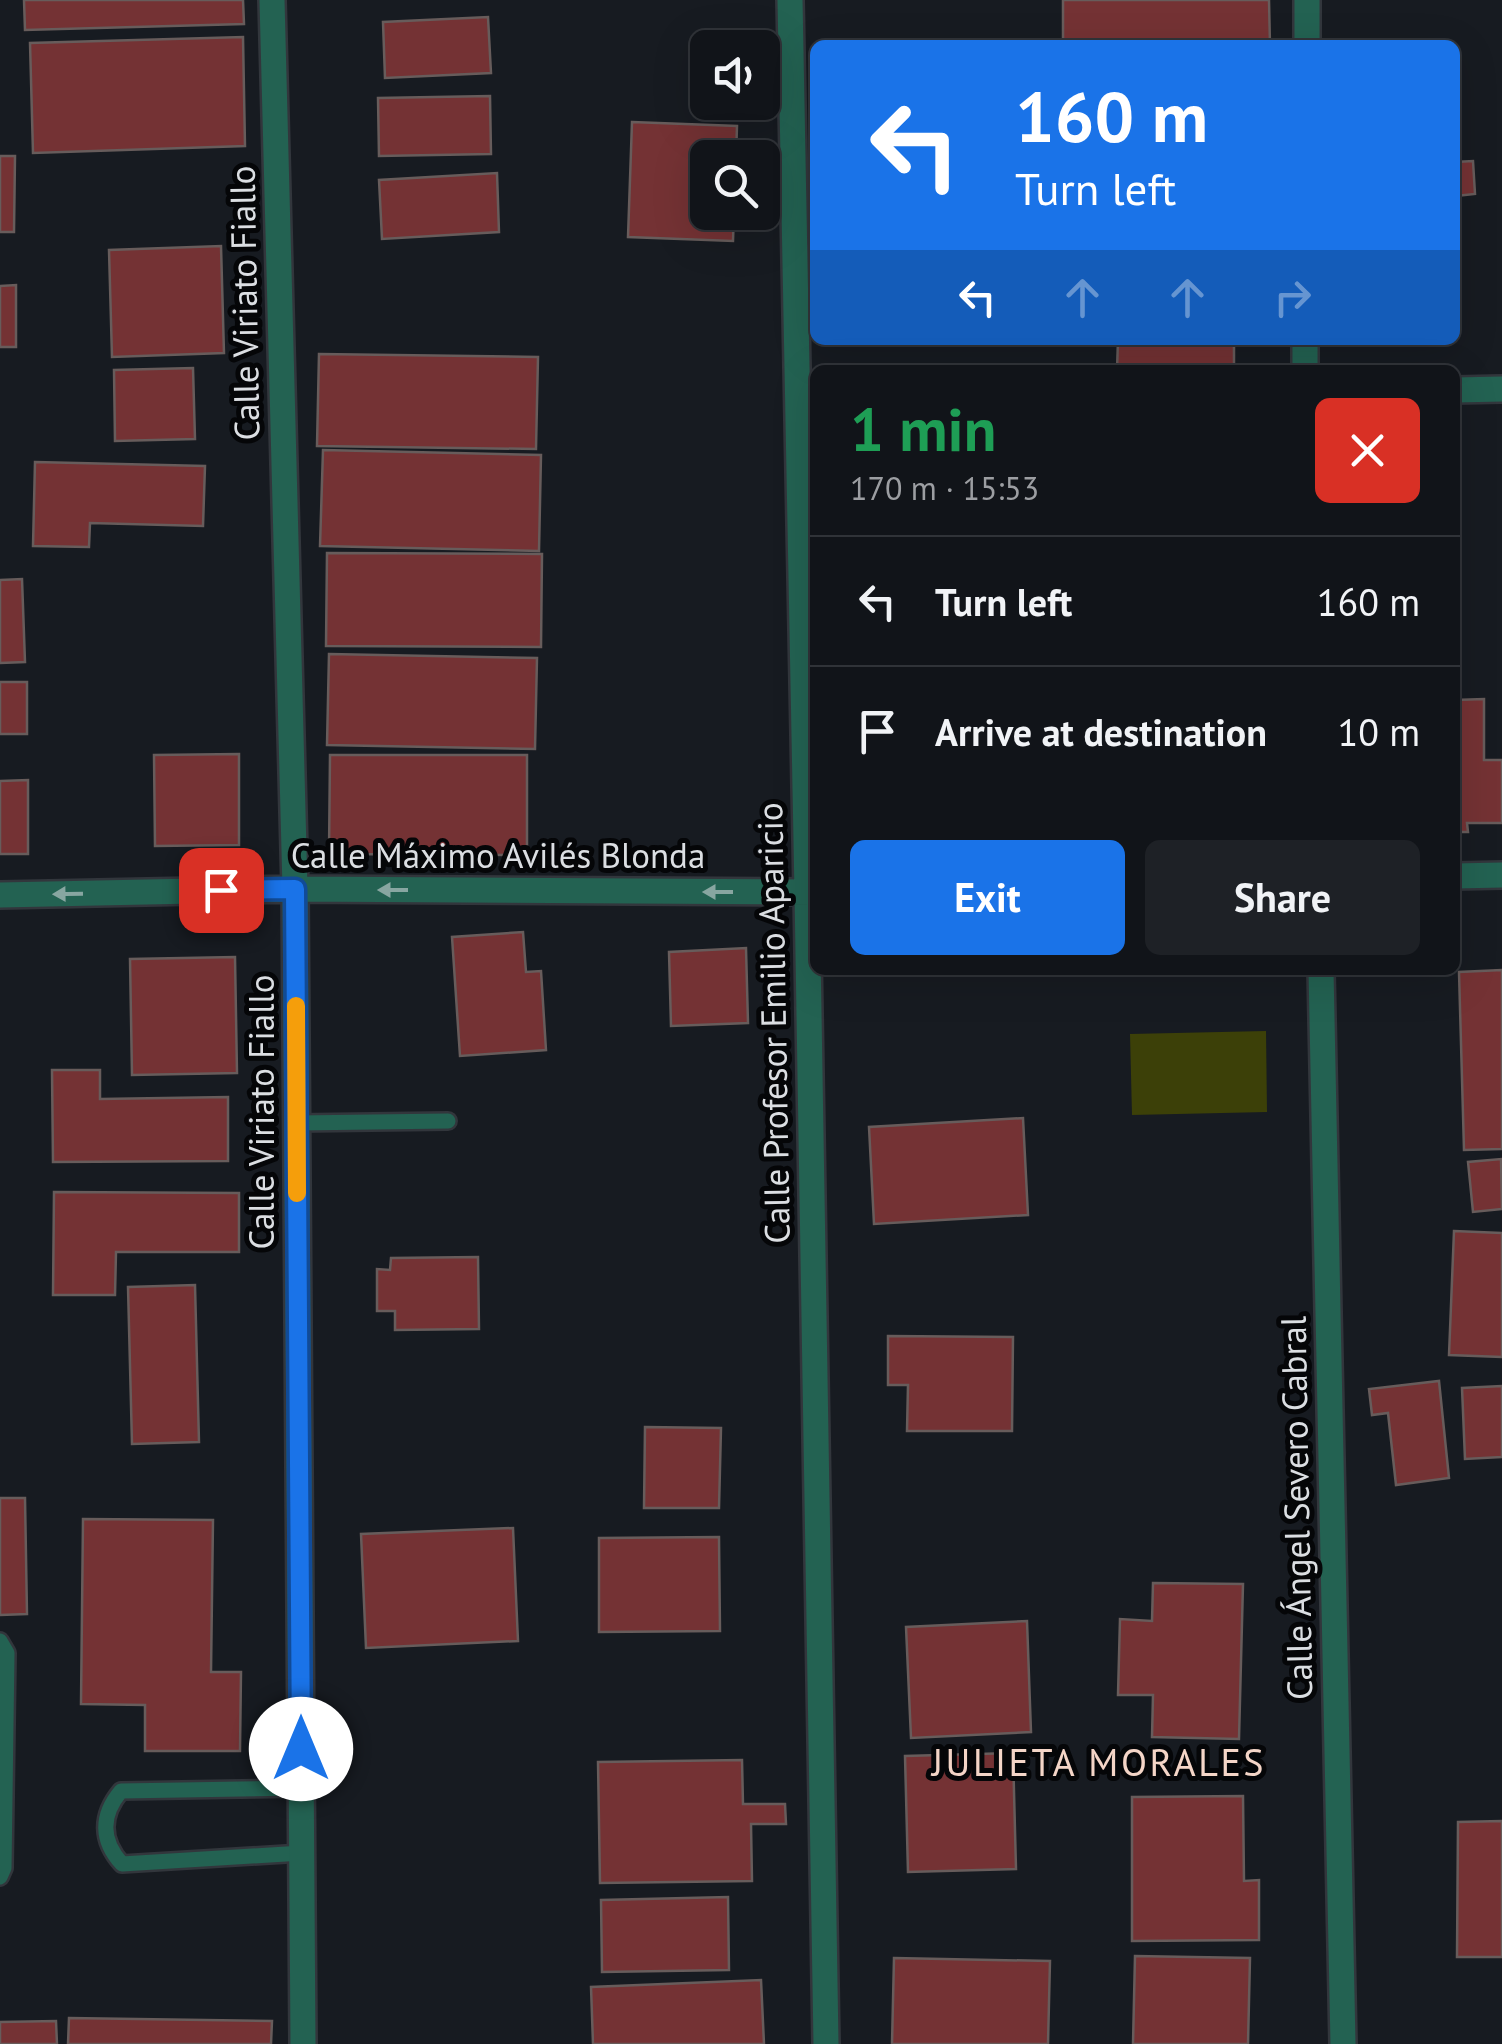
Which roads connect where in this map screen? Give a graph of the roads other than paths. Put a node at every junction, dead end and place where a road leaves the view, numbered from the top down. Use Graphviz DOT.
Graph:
graph roads {
  1 [pos="272,0"];
  2 [pos="790,0"];
  3 [pos="1307,0"];
  4 [pos="1306,40"];
  5 [pos="1460,390"];
  6 [pos="1502,390"];
  7 [pos="810,850"];
  8 [pos="1502,875"];
  9 [pos="1460,876"];
  10 [pos="295,889"];
  11 [pos="810,892"];
  12 [pos="0,895"];
  13 [pos="812,975"];
  14 [pos="1321,975"];
  15 [pos="448,1121"];
  16 [pos="297,1123"];
  17 [pos="0,1641"];
  18 [pos="302,1788"];
  19 [pos="302,1853"];
  20 [pos="0,1877"];
  21 [pos="303,2044"];
  22 [pos="826,2044"];
  23 [pos="1343,2044"];
  1 -- 10 [label="street, Calle Viriato Fiallo"];
  2 -- 7 [label="street, Calle Profesor Emilio Aparicio"];
  3 -- 4 [label="street"];
  5 -- 6 [label="street"];
  8 -- 9 [label="street"];
  11 -- 10 [label="street, Calle Máximo Avilés Blonda, one-way"];
  10 -- 12 [label="street, Calle Máximo Avilés Blonda, one-way"];
  10 -- 16 [label="street, Calle Viriato Fiallo"];
  13 -- 22 [label="street, Calle Profesor Emilio Aparicio"];
  14 -- 23 [label="street, Calle Ángel Severo Cabral"];
  15 -- 16 [label="lane"];
  16 -- 18 [label="street, Calle Viriato Fiallo"];
  17 -- 20 [label="lane"];
  18 -- 19 [label="street, Calle Viriato Fiallo"];
  18 -- 19 [label="lane"];
  19 -- 21 [label="street, Calle Viriato Fiallo"];
}
